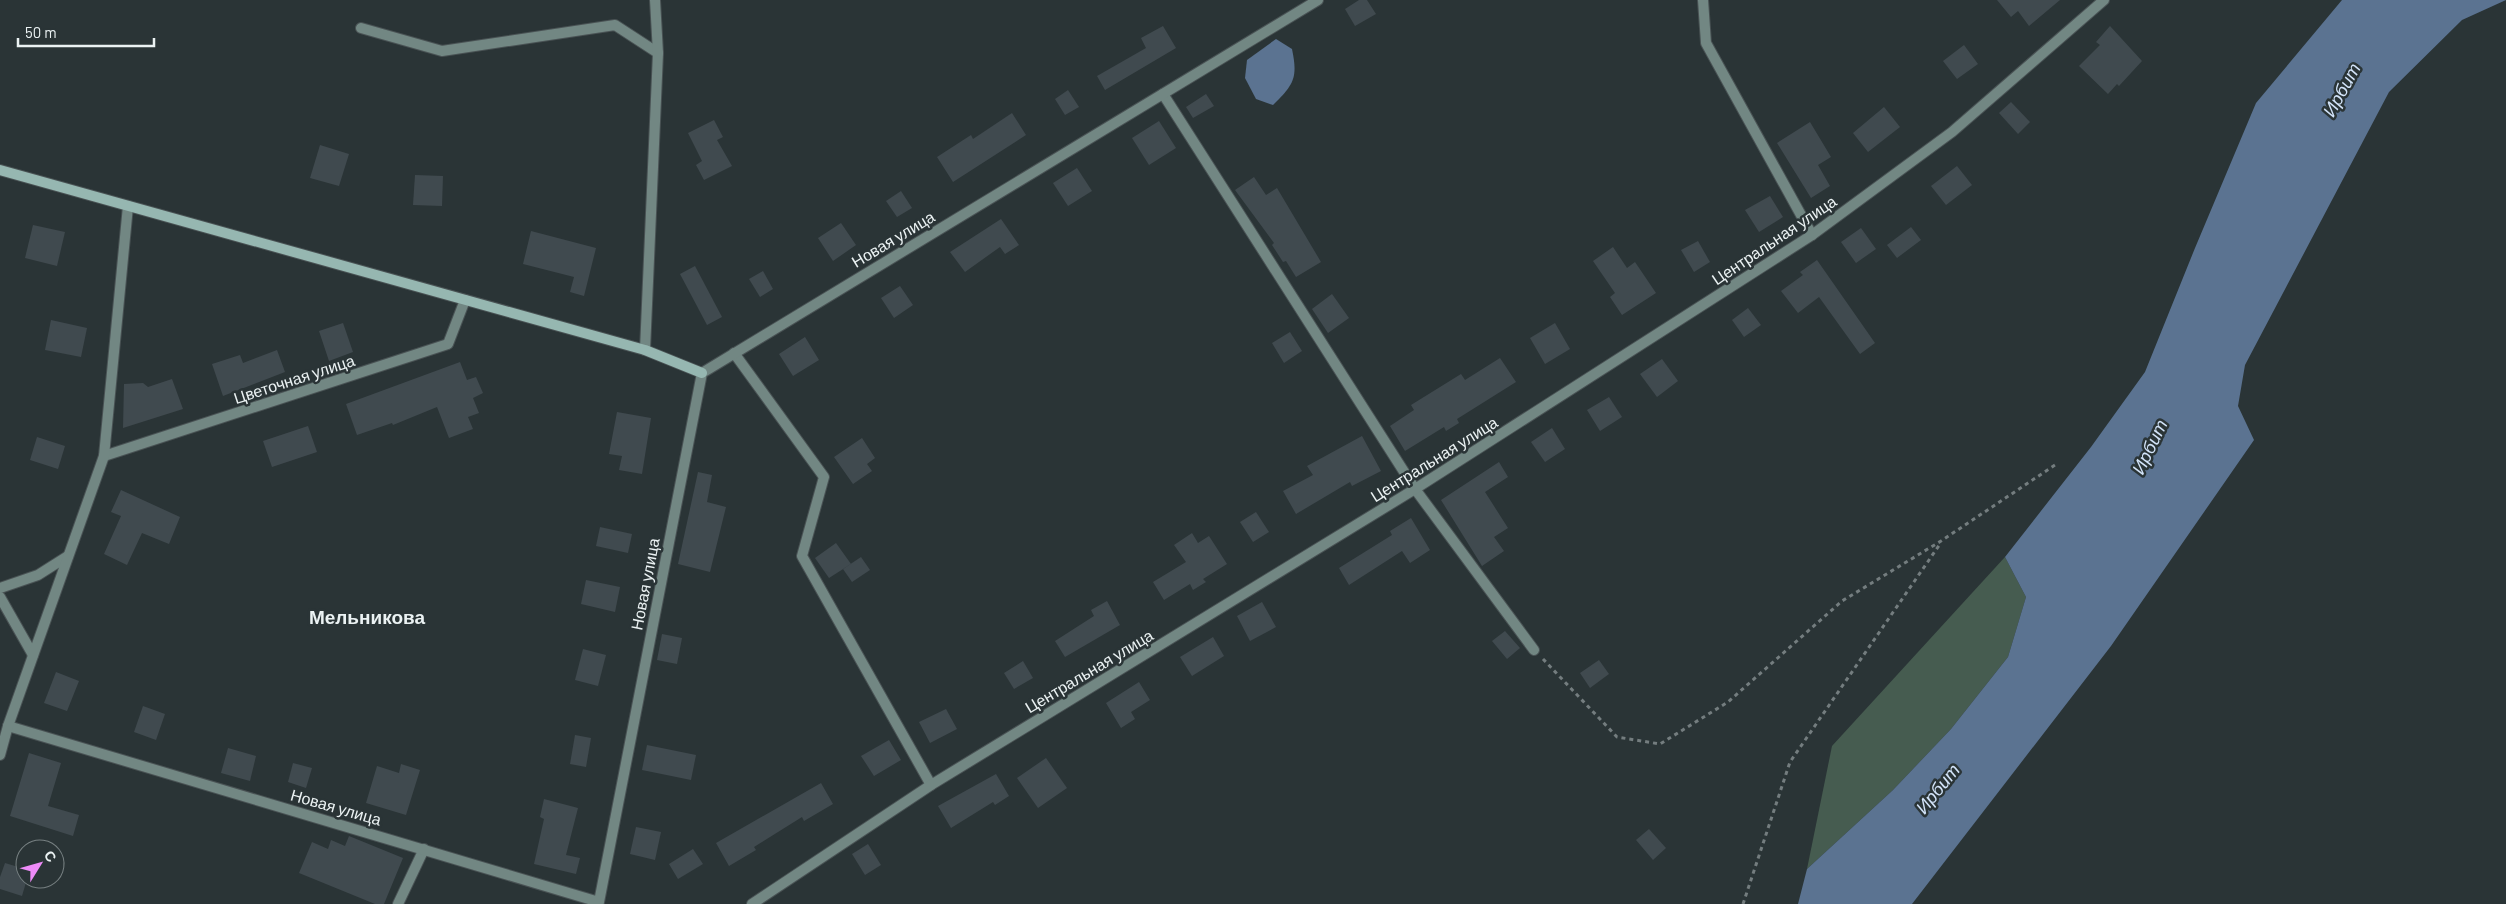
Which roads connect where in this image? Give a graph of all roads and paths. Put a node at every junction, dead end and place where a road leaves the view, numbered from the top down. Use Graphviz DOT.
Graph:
graph roads {
  1 [pos="655,0"];
  2 [pos="1318,0"];
  3 [pos="1703,0"];
  4 [pos="2104,0"];
  5 [pos="361,28"];
  6 [pos="658,53"];
  7 [pos="1163,94"];
  8 [pos="0,170"];
  9 [pos="128,206"];
  10 [pos="1812,236"];
  11 [pos="465,300"];
  12 [pos="645,350"];
  13 [pos="734,353"];
  14 [pos="702,374"];
  15 [pos="104,456"];
  16 [pos="2058,463"];
  17 [pos="1415,489"];
  18 [pos="1941,541"];
  19 [pos="68,556"];
  20 [pos="0,588"];
  21 [pos="0,597"];
  22 [pos="1534,650"];
  23 [pos="33,654"];
  24 [pos="8,726"];
  25 [pos="0,755"];
  26 [pos="931,785"];
  27 [pos="424,849"];
  28 [pos="598,903"];
  29 [pos="398,904"];
  30 [pos="752,904"];
  31 [pos="1743,904"];
  1 -- 6 [label="street"];
  2 -- 7 [label="street, Новая улица"];
  3 -- 10 [label="street"];
  4 -- 10 [label="street, Центральная улица"];
  5 -- 6 [label="street"];
  6 -- 12 [label="street"];
  7 -- 13 [label="street, Новая улица"];
  7 -- 17 [label="street"];
  8 -- 9 [label="street"];
  9 -- 11 [label="street"];
  9 -- 15 [label="street"];
  10 -- 17 [label="street, Центральная улица"];
  11 -- 12 [label="street"];
  11 -- 15 [label="street, Цветочная улица"];
  12 -- 14 [label="street"];
  13 -- 14 [label="street, Новая улица"];
  13 -- 26 [label="street"];
  14 -- 28 [label="street, Новая улица"];
  15 -- 19 [label="street"];
  16 -- 18 [label="path"];
  17 -- 22 [label="street"];
  17 -- 26 [label="street, Центральная улица"];
  18 -- 22 [label="path"];
  18 -- 31 [label="path"];
  19 -- 20 [label="street"];
  19 -- 23 [label="street"];
  21 -- 23 [label="street"];
  23 -- 24 [label="street"];
  24 -- 25 [label="street"];
  24 -- 27 [label="street, Новая улица"];
  26 -- 30 [label="street, Центральная улица"];
  27 -- 28 [label="street, Новая улица"];
  27 -- 29 [label="street"];
}
